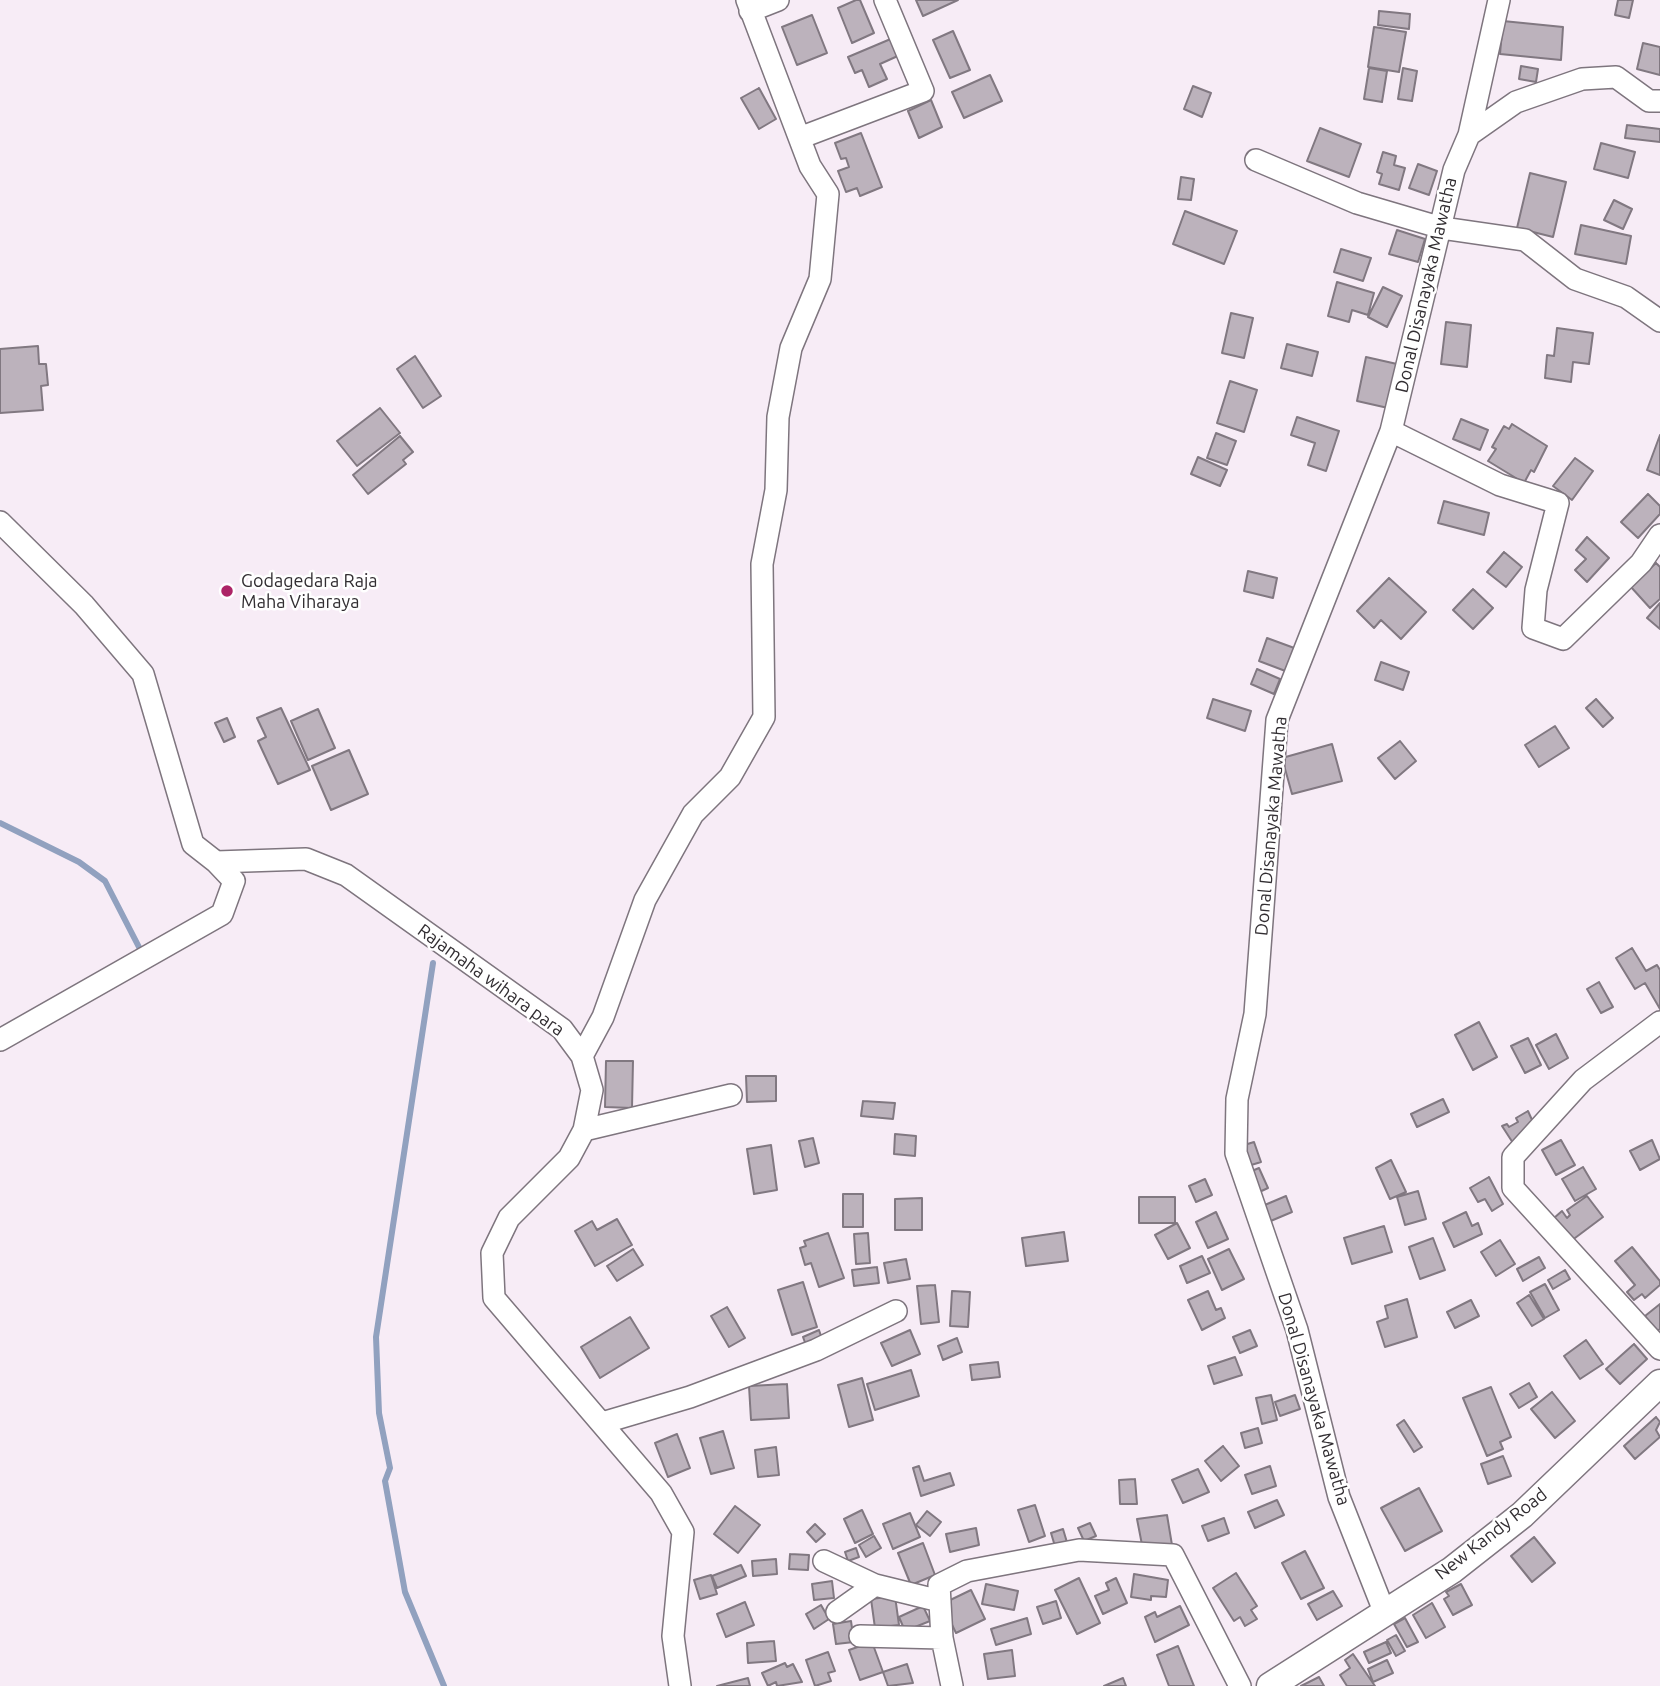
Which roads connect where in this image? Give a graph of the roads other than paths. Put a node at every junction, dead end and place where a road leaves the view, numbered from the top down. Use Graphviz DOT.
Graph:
graph roads {
  1 [pos="778,0"];
  2 [pos="885,0"];
  3 [pos="1499,0"];
  4 [pos="748,5"];
  5 [pos="1660,101"];
  6 [pos="1469,135"];
  7 [pos="802,137"];
  8 [pos="1256,160"];
  9 [pos="1442,228"];
  10 [pos="1660,321"];
  11 [pos="1391,431"];
  12 [pos="0,522"];
  13 [pos="1660,535"];
  14 [pos="216,862"];
  15 [pos="1660,1022"];
  16 [pos="0,1040"];
  17 [pos="582,1056"];
  18 [pos="731,1095"];
  19 [pos="584,1130"];
  20 [pos="896,1311"];
  21 [pos="1660,1349"];
  22 [pos="1660,1383"];
  23 [pos="602,1423"];
  24 [pos="824,1561"];
  25 [pos="875,1586"];
  26 [pos="940,1601"];
  27 [pos="1384,1611"];
  28 [pos="837,1612"];
  29 [pos="860,1636"];
  30 [pos="942,1638"];
  31 [pos="680,1686"];
  32 [pos="952,1686"];
  33 [pos="1240,1686"];
  34 [pos="1270,1686"];
  1 -- 4 [label="street"];
  2 -- 7 [label="street"];
  3 -- 6 [label="street, Donal Disanayaka Mawatha"];
  4 -- 7 [label="street"];
  5 -- 6 [label="street"];
  6 -- 9 [label="street, Donal Disanayaka Mawatha"];
  7 -- 17 [label="street"];
  8 -- 9 [label="street"];
  9 -- 10 [label="street"];
  9 -- 11 [label="street, Donal Disanayaka Mawatha"];
  11 -- 13 [label="street"];
  11 -- 27 [label="street, Donal Disanayaka Mawatha"];
  12 -- 14 [label="street"];
  14 -- 16 [label="street"];
  14 -- 17 [label="street, Rajamaha wihara para"];
  15 -- 21 [label="street"];
  17 -- 19 [label="street, Rajamaha wihara para"];
  18 -- 19 [label="street"];
  19 -- 23 [label="street, Rajamaha wihara para"];
  20 -- 23 [label="street"];
  22 -- 27 [label="main road, New Kandy Road"];
  23 -- 31 [label="street, Rajamaha wihara para"];
  24 -- 25 [label="street"];
  25 -- 26 [label="street"];
  25 -- 28 [label="street"];
  26 -- 30 [label="street"];
  26 -- 33 [label="street"];
  27 -- 34 [label="main road, New Kandy Road"];
  29 -- 30 [label="street"];
  30 -- 32 [label="street"];
}
